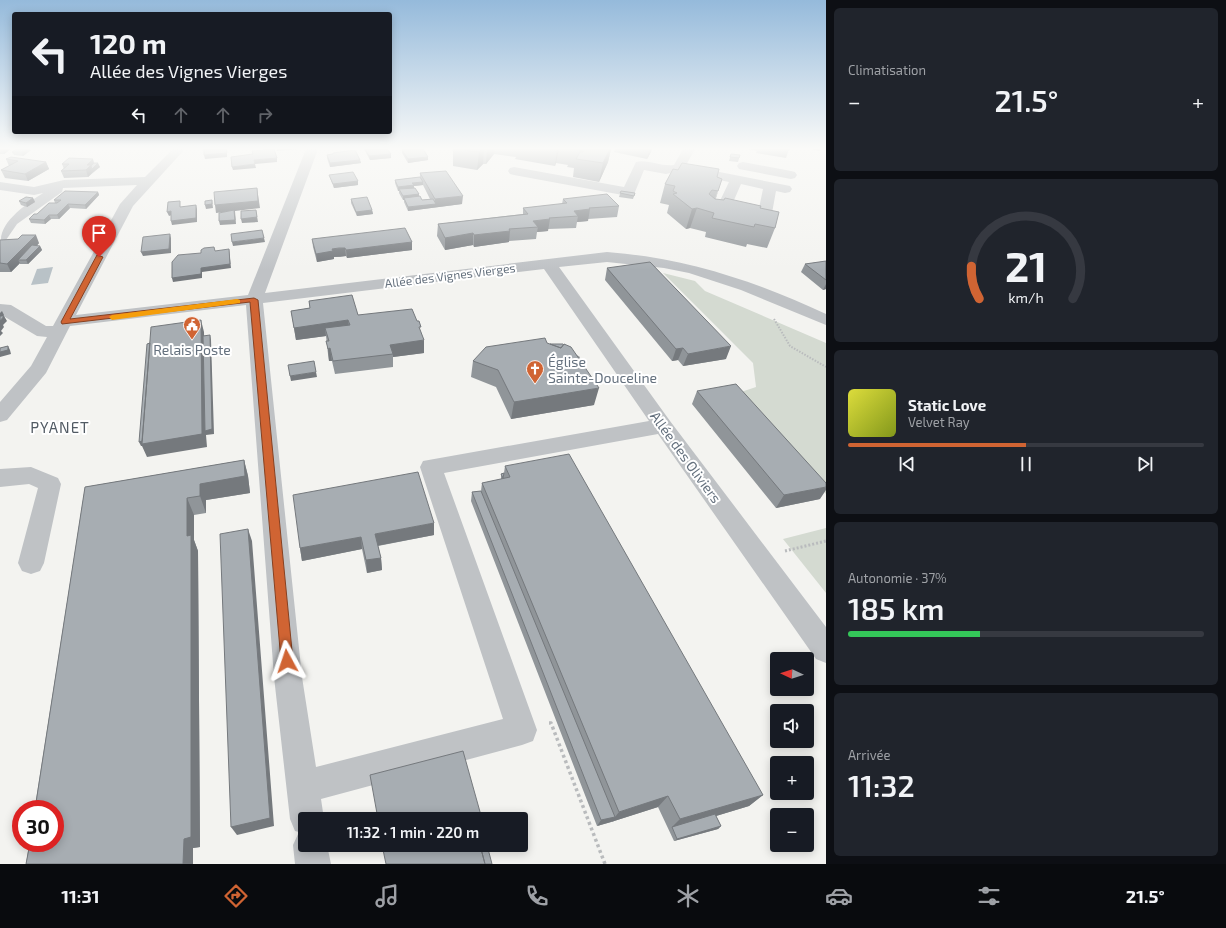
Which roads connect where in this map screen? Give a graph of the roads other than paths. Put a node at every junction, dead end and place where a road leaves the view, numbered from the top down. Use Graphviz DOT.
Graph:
graph roads {
  1 [pos="23,189"];
  2 [pos="41,189"];
  3 [pos="57,189"];
  4 [pos="140,189"];
  5 [pos="297,189"];
  6 [pos="613,189"];
  7 [pos="629,189"];
  8 [pos="732,189"];
  9 [pos="769,189"];
  10 [pos="724,207"];
  11 [pos="765,214"];
  12 [pos="0,237"];
  13 [pos="548,263"];
  14 [pos="254,300"];
  15 [pos="0,309"];
  16 [pos="826,320"];
  17 [pos="62,327"];
  18 [pos="6,406"];
  19 [pos="0,415"];
  20 [pos="663,426"];
  21 [pos="0,478"];
  22 [pos="31,563"];
  23 [pos="826,650"];
  24 [pos="303,786"];
  25 [pos="306,812"];
  26 [pos="311,852"];
  27 [pos="313,864"];
  1 -- 2 [label="street"];
  3 -- 12 [label="street"];
  4 -- 17 [label="street"];
  5 -- 14 [label="street"];
  6 -- 7 [label="street"];
  8 -- 10 [label="street"];
  9 -- 11 [label="street"];
  13 -- 14 [label="street, Allée des Vignes Vierges"];
  13 -- 16 [label="street, Allée des Vignes Vierges"];
  13 -- 20 [label="street, Allée des Oliviers"];
  14 -- 17 [label="street, Allée des Vignes Vierges"];
  14 -- 24 [label="street"];
  15 -- 17 [label="street, Allée des Vignes Vierges"];
  17 -- 18 [label="street"];
  18 -- 19 [label="street"];
  20 -- 23 [label="street, Allée des Oliviers"];
  20 -- 24 [label="street"];
  21 -- 22 [label="street"];
  24 -- 25 [label="street"];
  26 -- 27 [label="street"];
}
